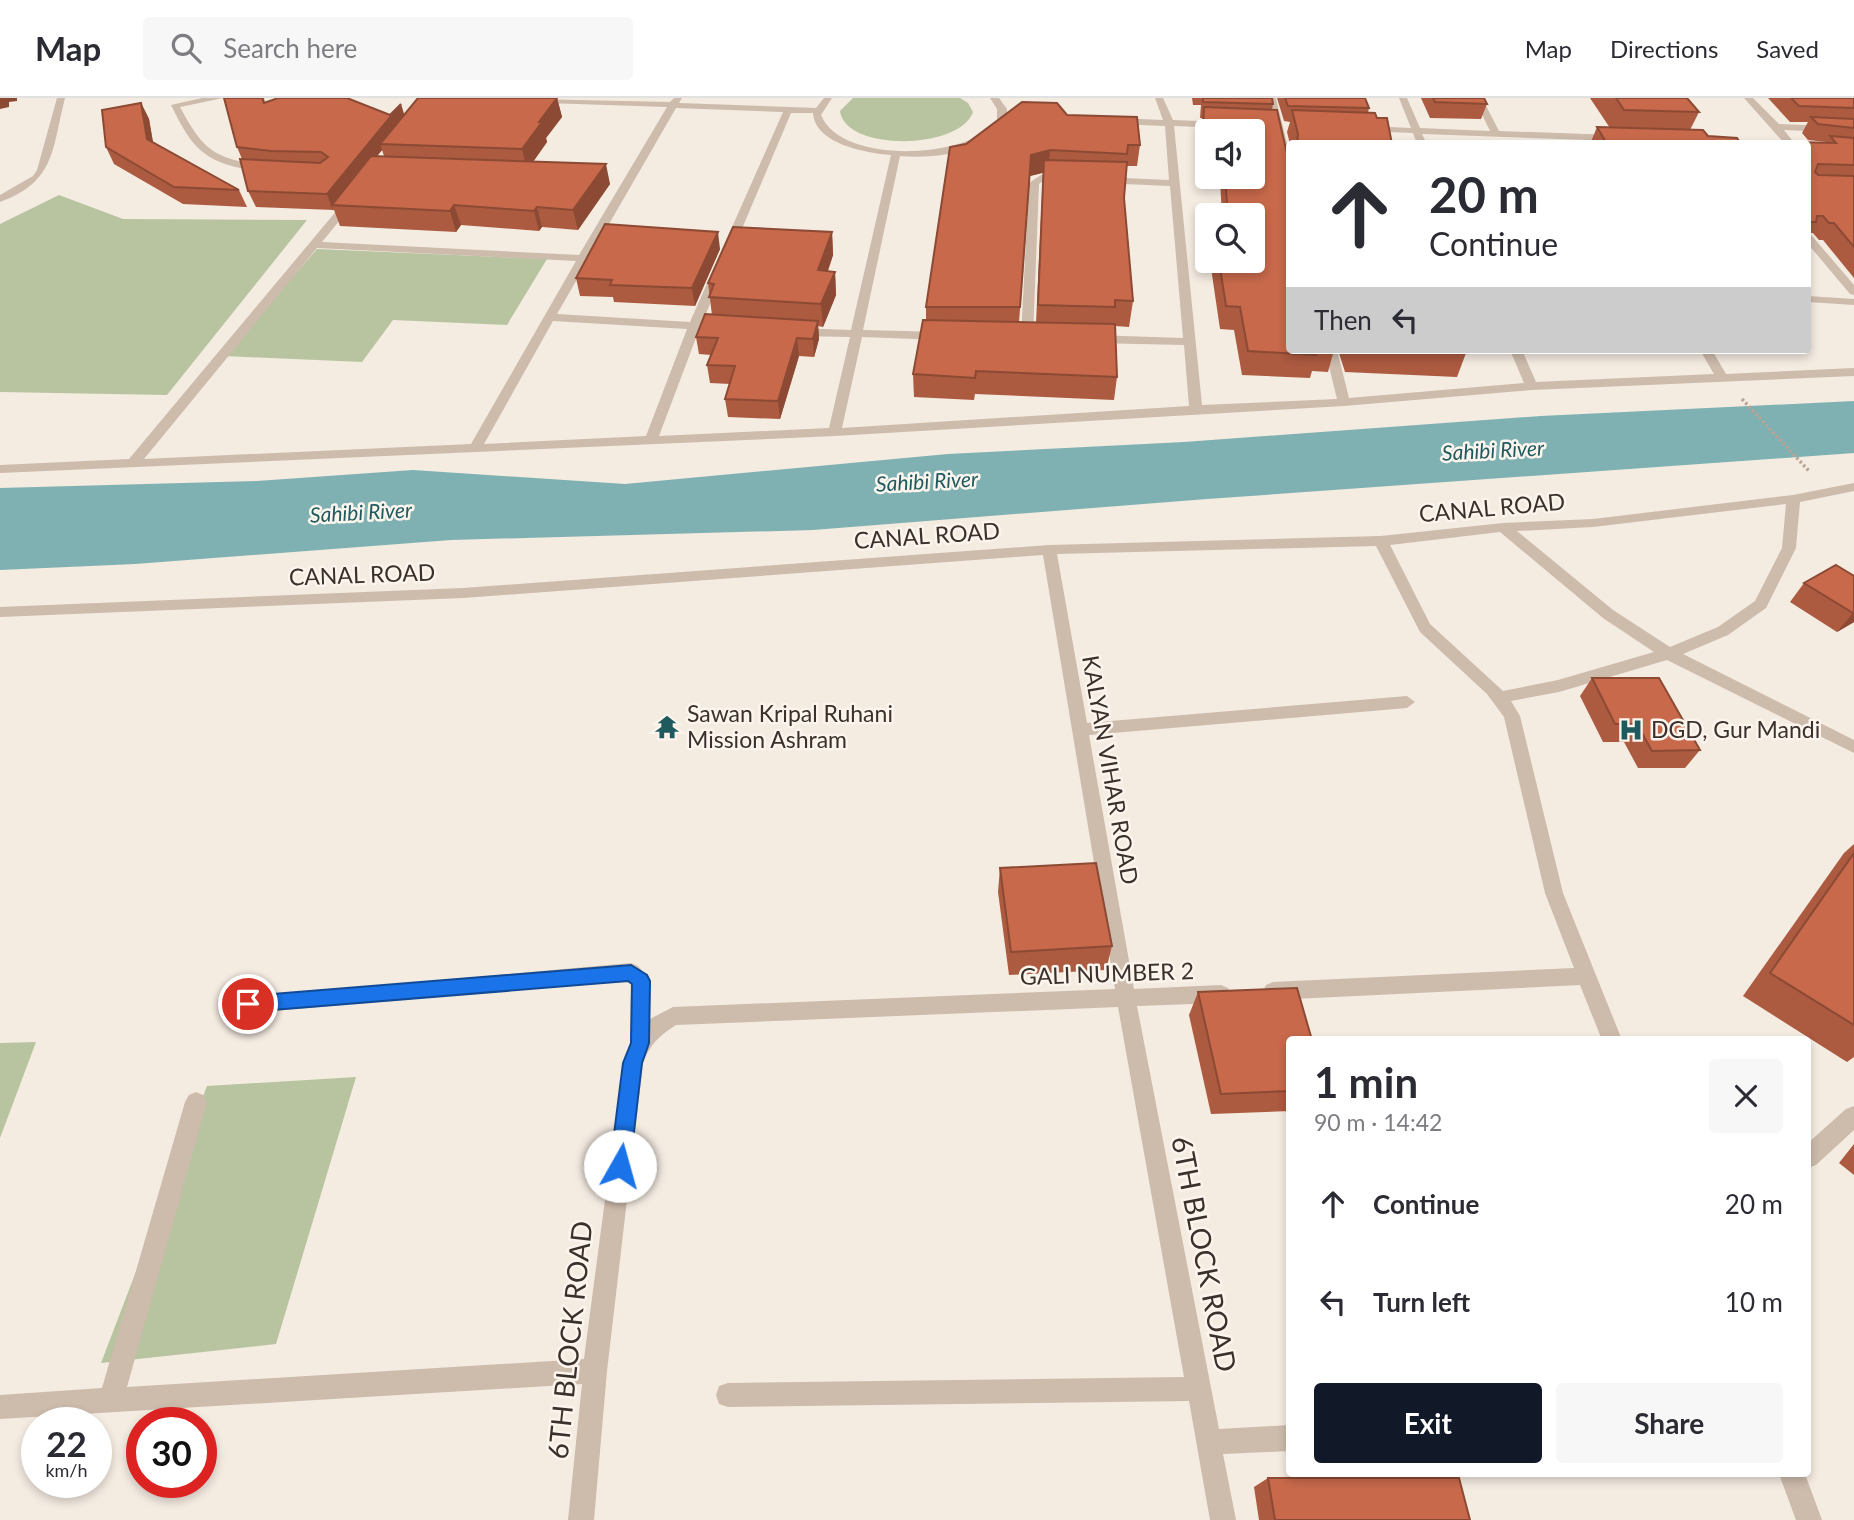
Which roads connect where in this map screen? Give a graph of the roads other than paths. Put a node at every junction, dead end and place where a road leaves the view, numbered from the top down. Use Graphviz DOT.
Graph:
graph roads {
  1 [pos="61,98"];
  2 [pos="219,98"];
  3 [pos="485,98"];
  4 [pos="753,98"];
  5 [pos="828,98"];
  6 [pos="994,98"];
  7 [pos="1159,98"];
  8 [pos="1272,98"];
  9 [pos="1403,98"];
  10 [pos="1478,98"];
  11 [pos="1748,98"];
  12 [pos="675,102"];
  13 [pos="742,108"];
  14 [pos="788,110"];
  15 [pos="817,111"];
  16 [pos="1002,117"];
  17 [pos="1016,117"];
  18 [pos="1100,120"];
  19 [pos="1169,123"];
  20 [pos="1195,124"];
  21 [pos="1265,126"];
  22 [pos="1277,127"];
  23 [pos="1291,127"];
  24 [pos="1776,127"];
  25 [pos="1361,129"];
  26 [pos="1854,130"];
  27 [pos="1417,131"];
  28 [pos="1496,134"];
  29 [pos="1630,139"];
  30 [pos="1420,140"];
  31 [pos="1568,140"];
  32 [pos="1787,140"];
  33 [pos="896,153"];
  34 [pos="1286,163"];
  35 [pos="275,172"];
  36 [pos="1073,178"];
  37 [pos="613,179"];
  38 [pos="626,179"];
  39 [pos="1086,179"];
  40 [pos="1175,183"];
  41 [pos="358,192"];
  42 [pos="0,199"];
  43 [pos="1811,241"];
  44 [pos="315,245"];
  45 [pos="584,258"];
  46 [pos="1854,292"];
  47 [pos="1811,299"];
  48 [pos="1854,302"];
  49 [pos="551,317"];
  50 [pos="695,327"];
  51 [pos="735,329"];
  52 [pos="775,331"];
  53 [pos="856,335"];
  54 [pos="961,336"];
  55 [pos="1040,337"];
  56 [pos="1081,339"];
  57 [pos="1191,342"];
  58 [pos="1332,354"];
  59 [pos="1518,354"];
  60 [pos="1708,354"];
  61 [pos="1854,372"];
  62 [pos="1721,376"];
  63 [pos="1532,386"];
  64 [pos="1344,402"];
  65 [pos="1196,409"];
  66 [pos="835,432"];
  67 [pos="651,440"];
  68 [pos="475,448"];
  69 [pos="133,463"];
  70 [pos="0,469"];
  71 [pos="1854,487"];
  72 [pos="1793,499"];
  73 [pos="1503,527"];
  74 [pos="1381,541"];
  75 [pos="1049,550"];
  76 [pos="0,612"];
  77 [pos="1668,654"];
  78 [pos="1501,696"];
  79 [pos="1407,702"];
  80 [pos="1080,730"];
  81 [pos="1854,747"];
  82 [pos="1585,976"];
  83 [pos="1126,998"];
  84 [pos="248,1004"];
  85 [pos="1610,1036"];
  86 [pos="640,1043"];
  87 [pos="196,1102"];
  88 [pos="1854,1116"];
  89 [pos="1811,1154"];
  90 [pos="595,1371"];
  91 [pos="1199,1389"];
  92 [pos="728,1395"];
  93 [pos="111,1401"];
  94 [pos="0,1407"];
  95 [pos="1286,1438"];
  96 [pos="1209,1442"];
  97 [pos="1793,1477"];
  98 [pos="581,1520"];
  99 [pos="1223,1520"];
  100 [pos="1809,1520"];
  1 -- 42 [label="street"];
  2 -- 35 [label="street"];
  3 -- 12 [label="street"];
  4 -- 13 [label="street"];
  5 -- 15 [label="street"];
  6 -- 16 [label="street"];
  7 -- 19 [label="street"];
  8 -- 22 [label="street"];
  9 -- 27 [label="street"];
  10 -- 28 [label="street"];
  11 -- 24 [label="street"];
  12 -- 13 [label="street"];
  12 -- 38 [label="street"];
  13 -- 14 [label="street"];
  14 -- 15 [label="street"];
  14 -- 50 [label="street"];
  15 -- 33 [label="street"];
  16 -- 17 [label="street"];
  16 -- 33 [label="street"];
  18 -- 19 [label="street"];
  19 -- 20 [label="street"];
  19 -- 40 [label="street"];
  21 -- 22 [label="street"];
  22 -- 23 [label="street"];
  22 -- 34 [label="street"];
  24 -- 26 [label="street"];
  24 -- 32 [label="street"];
  25 -- 27 [label="street"];
  27 -- 28 [label="street"];
  27 -- 30 [label="street"];
  28 -- 31 [label="street"];
  29 -- 31 [label="street"];
  33 -- 53 [label="street"];
  36 -- 55 [label="street"];
  37 -- 38 [label="street"];
  38 -- 45 [label="street"];
  39 -- 40 [label="street"];
  40 -- 57 [label="street"];
  41 -- 44 [label="street"];
  43 -- 46 [label="street"];
  44 -- 45 [label="street"];
  44 -- 69 [label="street"];
  45 -- 49 [label="street"];
  47 -- 48 [label="street"];
  49 -- 50 [label="street"];
  49 -- 68 [label="street"];
  50 -- 51 [label="street"];
  50 -- 67 [label="street"];
  52 -- 53 [label="street"];
  53 -- 54 [label="street"];
  53 -- 66 [label="street"];
  56 -- 57 [label="street"];
  57 -- 65 [label="street"];
  58 -- 64 [label="street"];
  59 -- 63 [label="street"];
  60 -- 62 [label="street"];
  61 -- 62 [label="street"];
  62 -- 63 [label="street"];
  63 -- 64 [label="street"];
  64 -- 65 [label="street"];
  65 -- 66 [label="street"];
  66 -- 67 [label="street"];
  67 -- 68 [label="street"];
  68 -- 69 [label="street"];
  69 -- 70 [label="street"];
  71 -- 72 [label="street, CANAL ROAD"];
  72 -- 73 [label="street, CANAL ROAD"];
  72 -- 77 [label="street"];
  73 -- 74 [label="street, CANAL ROAD"];
  73 -- 77 [label="street"];
  74 -- 75 [label="street, CANAL ROAD"];
  74 -- 78 [label="street"];
  75 -- 76 [label="street, CANAL ROAD"];
  75 -- 80 [label="street, KALYAN VIHAR ROAD"];
  77 -- 78 [label="street"];
  77 -- 81 [label="street"];
  78 -- 82 [label="street"];
  79 -- 80 [label="street"];
  80 -- 83 [label="street, KALYAN VIHAR ROAD"];
  82 -- 83 [label="street, GALI NUMBER 2"];
  82 -- 85 [label="street"];
  83 -- 86 [label="street, GALI NUMBER 2"];
  83 -- 91 [label="street, 6TH BLOCK ROAD"];
  84 -- 86 [label="street, 6TH BLOCK ROAD"];
  86 -- 90 [label="street, 6TH BLOCK ROAD"];
  87 -- 93 [label="street"];
  88 -- 89 [label="street"];
  90 -- 93 [label="street"];
  90 -- 98 [label="street, 6TH BLOCK ROAD"];
  91 -- 92 [label="street"];
  91 -- 96 [label="street, 6TH BLOCK ROAD"];
  93 -- 94 [label="street"];
  95 -- 96 [label="street"];
  96 -- 99 [label="street, 6TH BLOCK ROAD"];
  97 -- 100 [label="street"];
}
